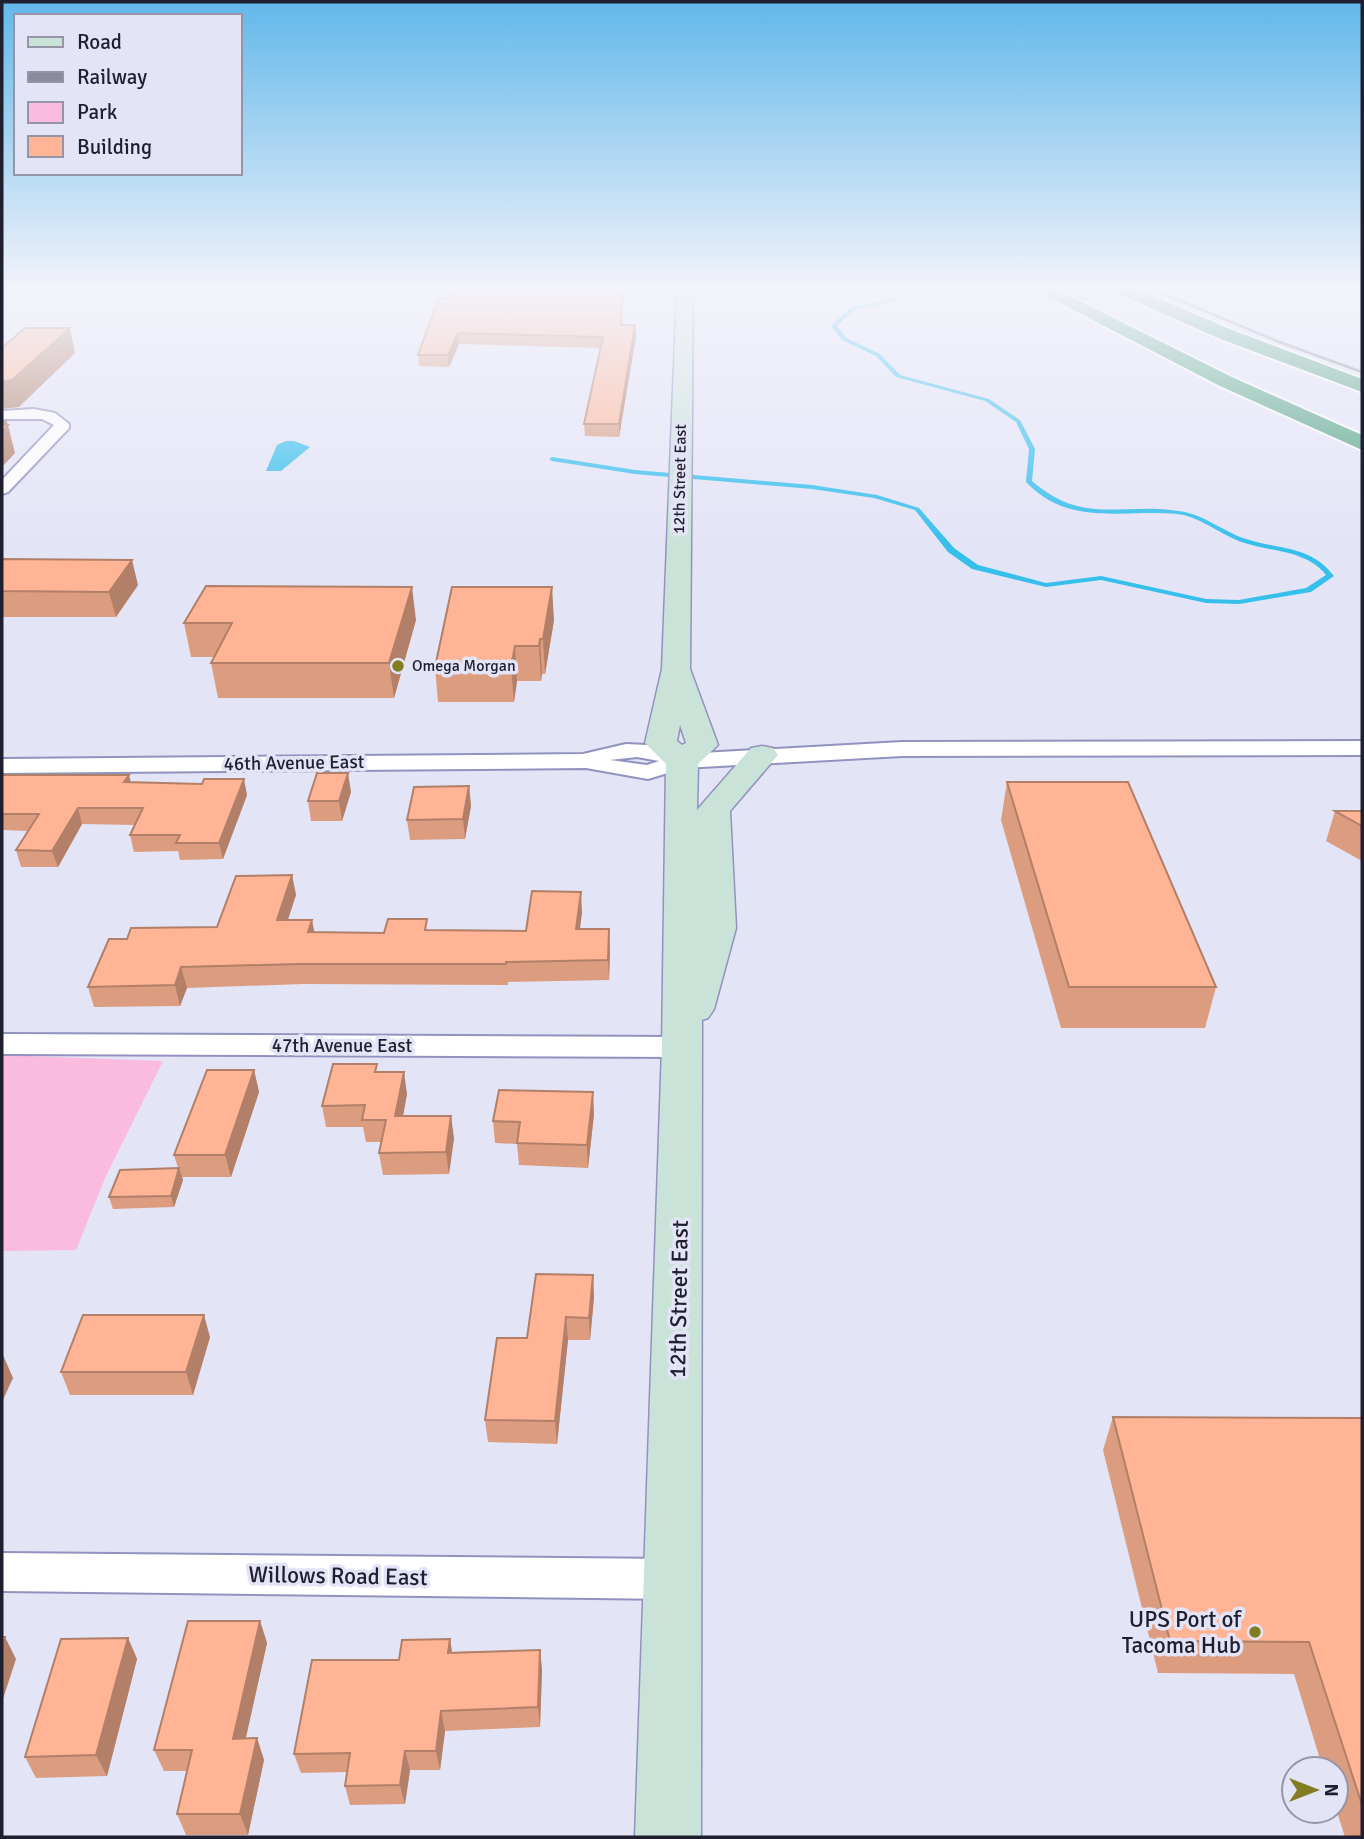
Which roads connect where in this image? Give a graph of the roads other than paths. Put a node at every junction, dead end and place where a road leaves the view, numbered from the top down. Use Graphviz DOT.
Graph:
graph roads {
  1 [pos="681,373"];
  2 [pos="1208,373"];
  3 [pos="1327,373"];
  4 [pos="1362,386"];
  5 [pos="2,415"];
  6 [pos="57,419"];
  7 [pos="1362,443"];
  8 [pos="2,489"];
  9 [pos="1362,748"];
  10 [pos="762,755"];
  11 [pos="682,761"];
  12 [pos="2,766"];
  13 [pos="2,1044"];
  14 [pos="682,1047"];
  15 [pos="2,1572"];
  16 [pos="675,1579"];
  17 [pos="668,1837"];
  1 -- 11 [label="street, 12th Street East"];
  2 -- 7 [label="highway"];
  3 -- 4 [label="highway"];
  5 -- 6 [label="street"];
  6 -- 8 [label="street"];
  9 -- 10 [label="street, 46th Avenue East"];
  10 -- 11 [label="street, 46th Avenue East"];
  10 -- 14 [label="street"];
  11 -- 12 [label="street, 46th Avenue East"];
  11 -- 14 [label="street, 12th Street East"];
  13 -- 14 [label="street, 47th Avenue East"];
  14 -- 16 [label="street, 12th Street East"];
  15 -- 16 [label="street, Willows Road East"];
  16 -- 17 [label="street, 12th Street East"];
}
